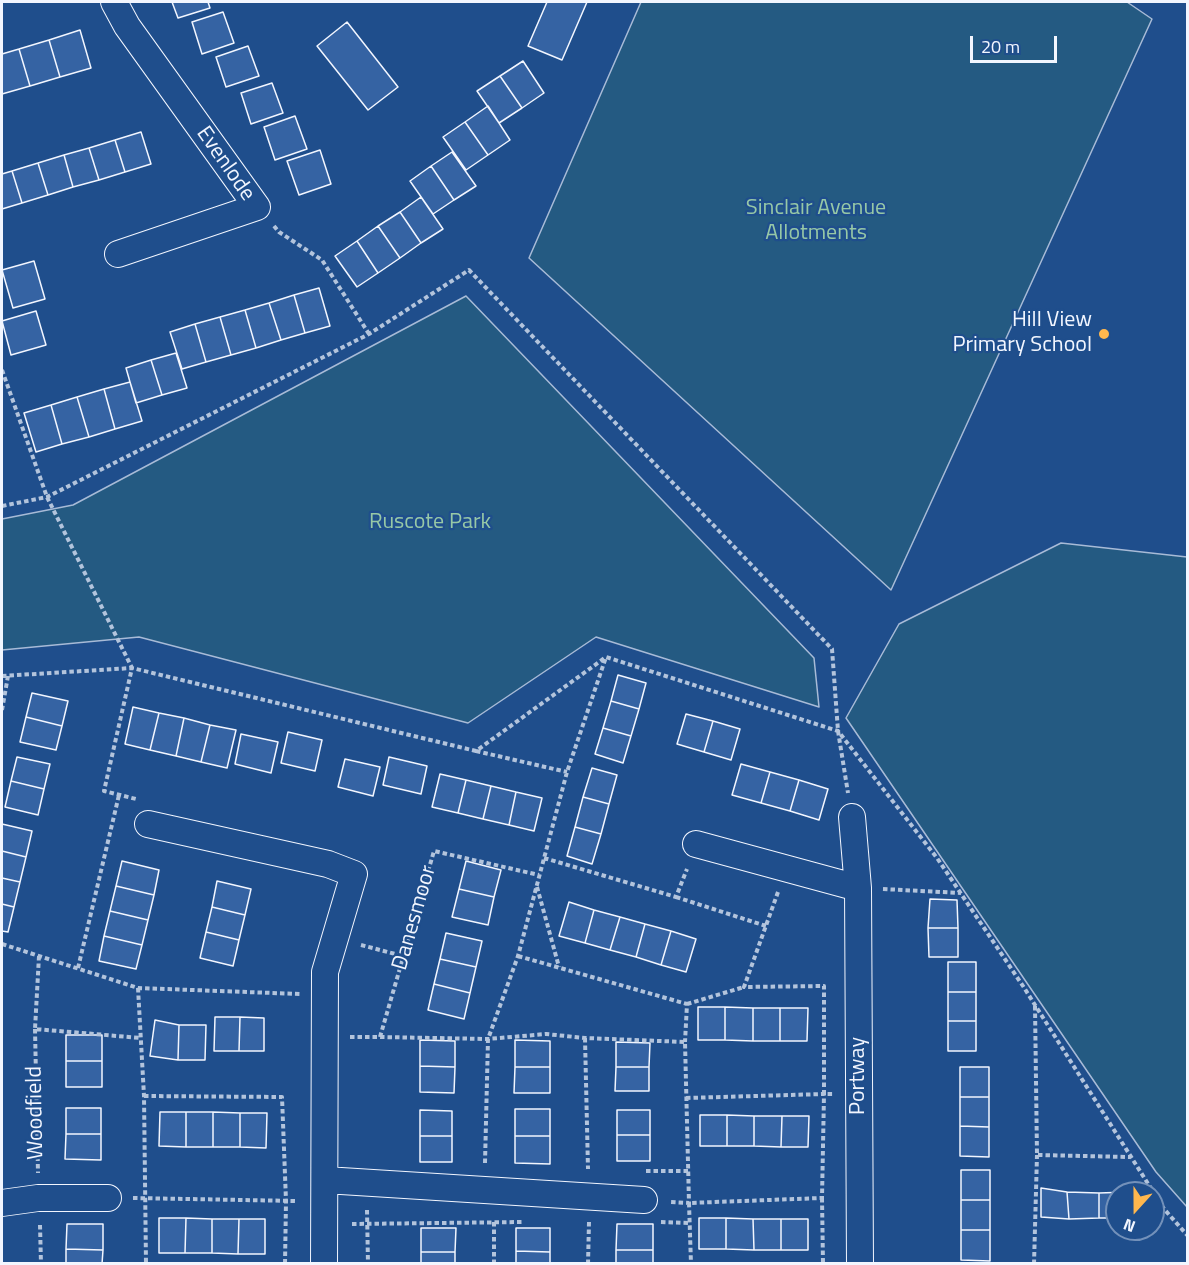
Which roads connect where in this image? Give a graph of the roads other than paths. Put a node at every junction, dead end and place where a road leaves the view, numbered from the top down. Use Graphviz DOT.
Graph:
graph roads {
  1 [pos="114,2"];
  2 [pos="118,254"];
  3 [pos="852,817"];
  4 [pos="153,825"];
  5 [pos="696,844"];
  6 [pos="858,888"];
  7 [pos="108,1198"];
  8 [pos="325,1202"];
  9 [pos="2,1203"];
  10 [pos="650,1211"];
  11 [pos="324,1263"];
  12 [pos="860,1263"];
  1 -- 2 [label="street, Evenlode"];
  3 -- 6 [label="street, Portway"];
  4 -- 8 [label="street"];
  5 -- 6 [label="street"];
  6 -- 12 [label="street, Portway"];
  7 -- 9 [label="street"];
  8 -- 10 [label="street"];
  8 -- 11 [label="street"];
}
